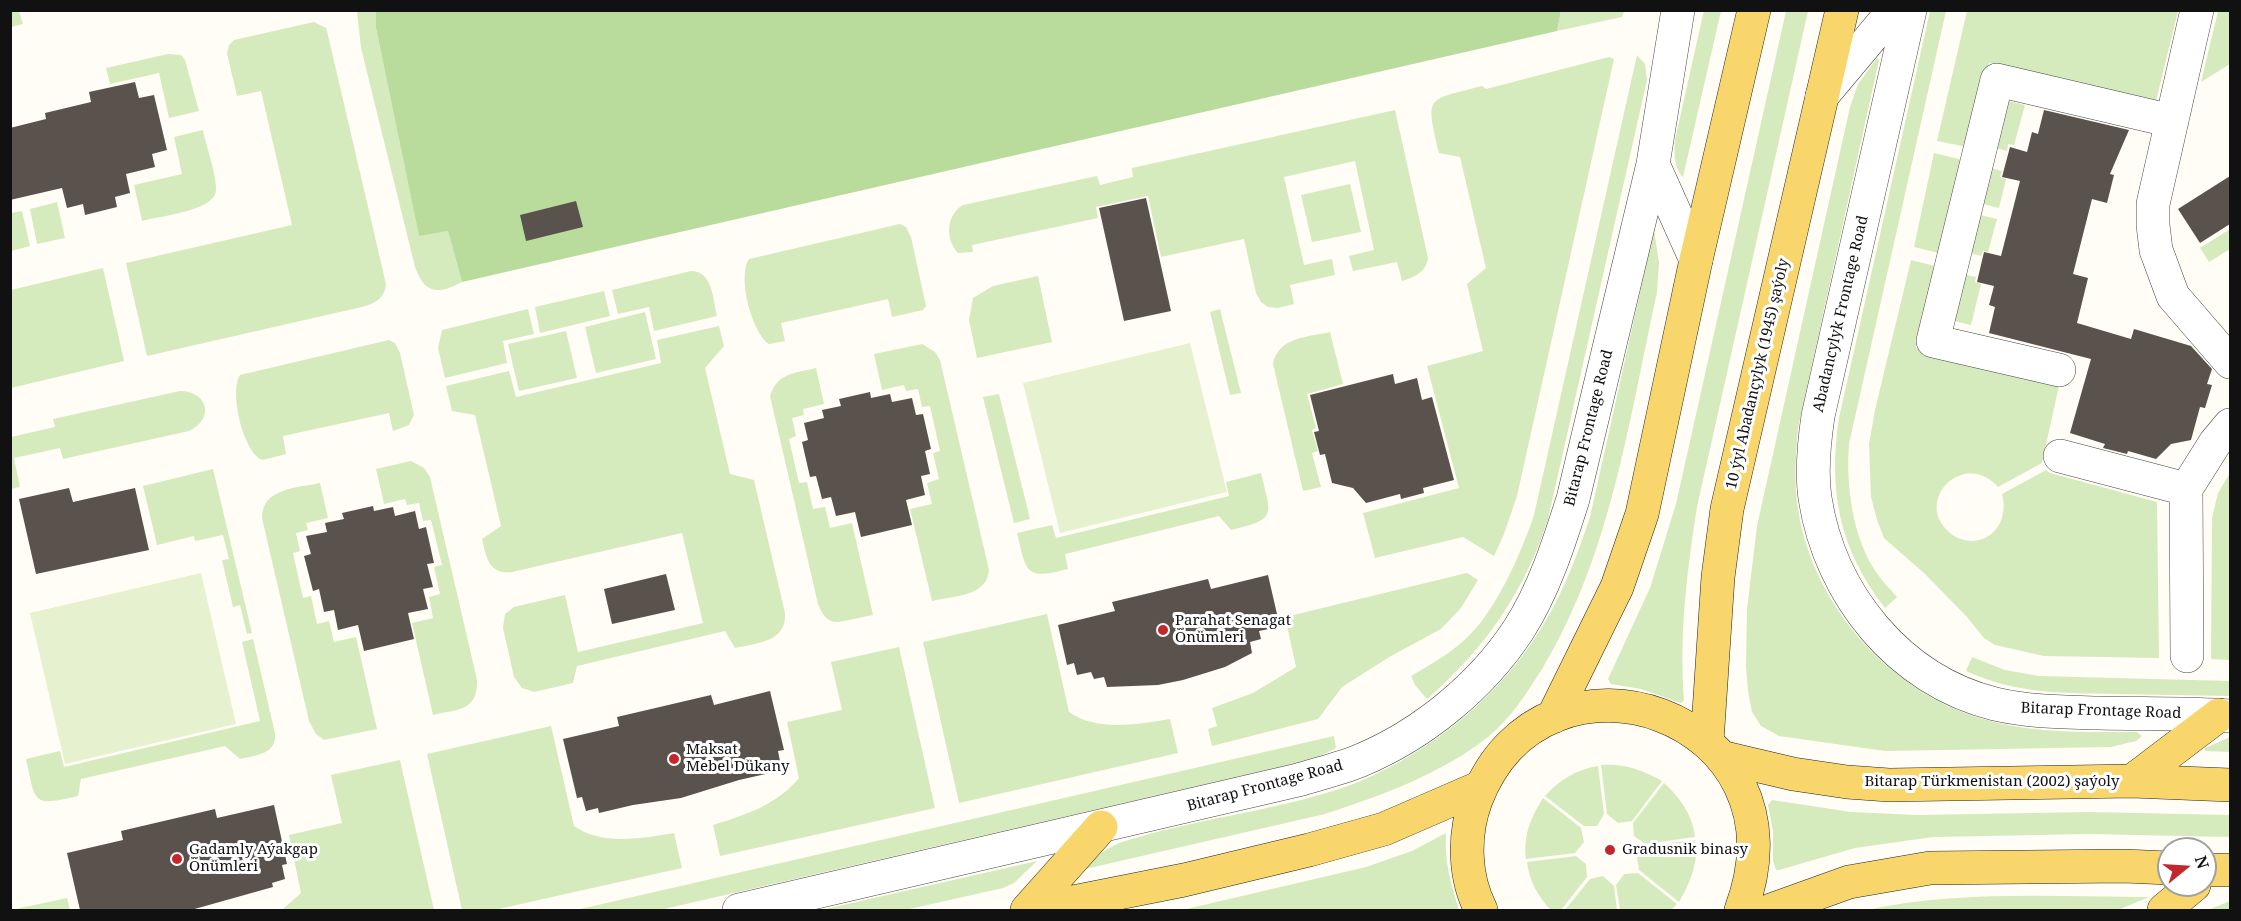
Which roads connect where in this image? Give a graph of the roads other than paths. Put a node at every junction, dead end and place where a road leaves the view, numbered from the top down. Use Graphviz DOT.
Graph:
graph roads {
  1 [pos="1678,10"];
  2 [pos="1754,10"];
  3 [pos="1842,10"];
  4 [pos="1894,10"];
  5 [pos="1910,10"];
  6 [pos="2197,10"];
  7 [pos="1822,96"];
  8 [pos="2172,121"];
  9 [pos="1653,164"];
  10 [pos="1696,260"];
  11 [pos="2230,362"];
  12 [pos="2059,370"];
  13 [pos="2230,425"];
  14 [pos="2060,456"];
  15 [pos="2187,489"];
  16 [pos="1861,611"];
  17 [pos="2187,656"];
  18 [pos="2225,715"];
  19 [pos="1553,717"];
  20 [pos="1714,749"];
  21 [pos="2132,781"];
  22 [pos="2230,784"];
  23 [pos="1481,788"];
  24 [pos="1101,827"];
  25 [pos="2157,867"];
  26 [pos="2180,897"];
  27 [pos="739,910"];
  28 [pos="1027,910"];
  29 [pos="1033,910"];
  30 [pos="1481,910"];
  31 [pos="1741,910"];
  32 [pos="1771,910"];
  33 [pos="2164,910"];
  1 -- 9 [label="street"];
  2 -- 10 [label="main road"];
  3 -- 7 [label="main road, 10 ýyl Abadançylyk (1945) şaýoly"];
  4 -- 7 [label="street"];
  5 -- 16 [label="street, Abadancylyk Frontage Road"];
  6 -- 8 [label="street"];
  7 -- 20 [label="main road, 10 ýyl Abadançylyk (1945) şaýoly"];
  8 -- 11 [label="street"];
  8 -- 12 [label="street"];
  9 -- 10 [label="street"];
  9 -- 24 [label="street, Bitarap Frontage Road"];
  10 -- 19 [label="main road"];
  13 -- 15 [label="street"];
  14 -- 15 [label="street"];
  15 -- 17 [label="street"];
  16 -- 18 [label="street, Bitarap Frontage Road"];
  18 -- 21 [label="main road"];
  19 -- 20 [label="main road"];
  19 -- 23 [label="main road"];
  20 -- 21 [label="main road, Bitarap Türkmenistan (2002) şaýoly"];
  20 -- 31 [label="main road"];
  21 -- 22 [label="main road, Bitarap Türkmenistan (2002) şaýoly"];
  23 -- 29 [label="main road"];
  23 -- 30 [label="main road"];
  24 -- 27 [label="street, Bitarap Frontage Road"];
  24 -- 28 [label="main road"];
  25 -- 32 [label="main road"];
  26 -- 33 [label="main road"];
}
